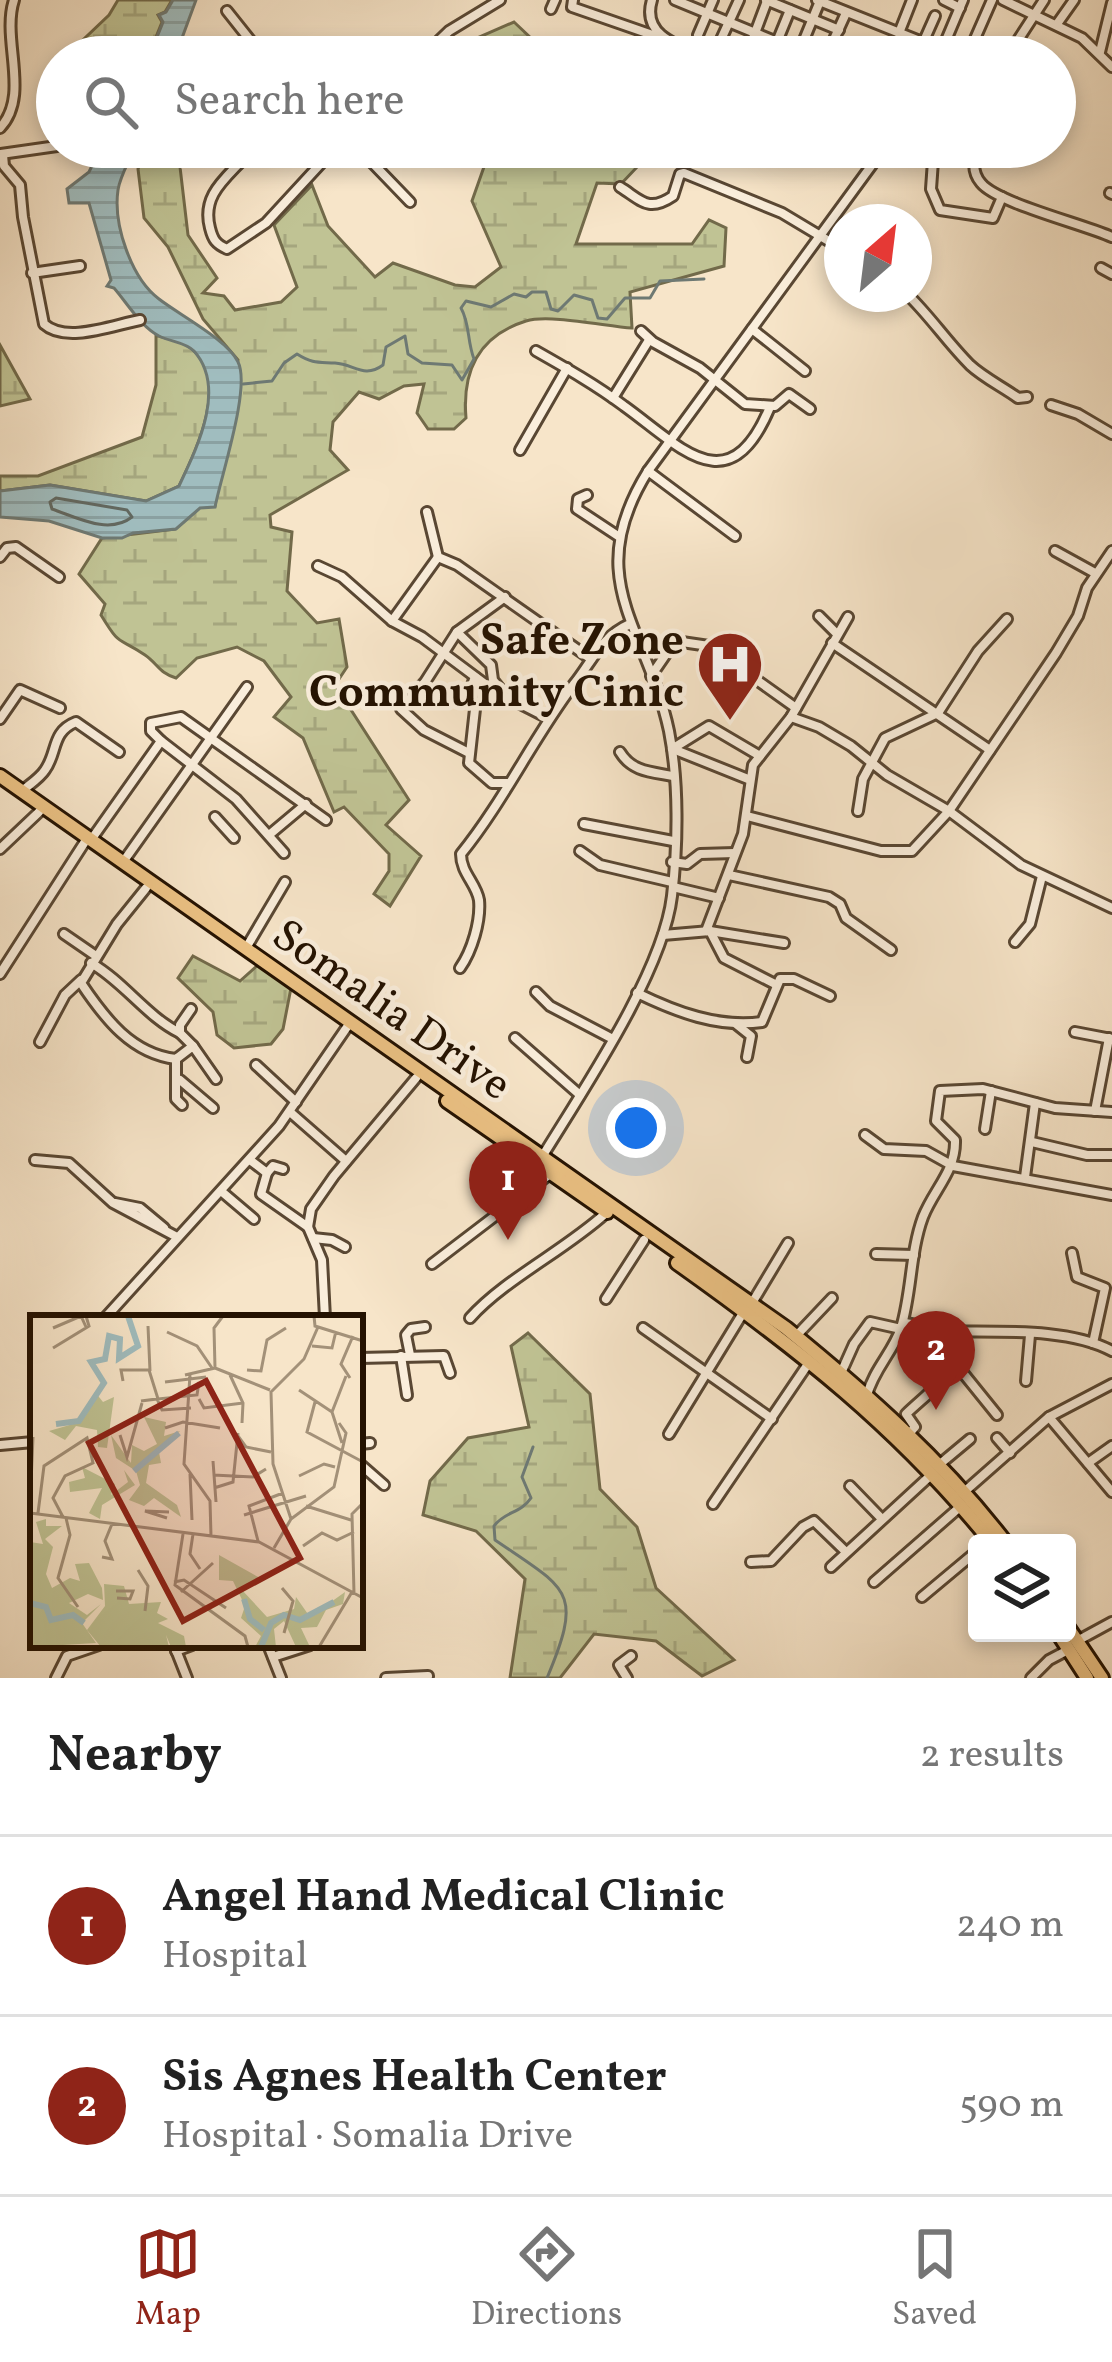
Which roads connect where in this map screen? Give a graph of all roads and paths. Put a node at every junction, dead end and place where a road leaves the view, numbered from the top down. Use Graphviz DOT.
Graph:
graph roads {
  1 [pos="14,0"];
  2 [pos="500,0"];
  3 [pos="573,0"];
  4 [pos="652,0"];
  5 [pos="713,0"];
  6 [pos="740,0"];
  7 [pos="766,0"];
  8 [pos="912,0"];
  9 [pos="944,0"];
  10 [pos="992,0"];
  11 [pos="1003,0"];
  12 [pos="1044,0"];
  13 [pos="1074,0"];
  14 [pos="682,1"];
  15 [pos="821,1"];
  16 [pos="961,4"];
  17 [pos="1112,4"];
  18 [pos="227,10"];
  19 [pos="790,10"];
  20 [pos="708,13"];
  21 [pos="846,13"];
  22 [pos="679,15"];
  23 [pos="1037,15"];
  24 [pos="935,16"];
  25 [pos="812,19"];
  26 [pos="730,22"];
  27 [pos="1057,24"];
  28 [pos="839,30"];
  29 [pos="755,33"];
  30 [pos="899,33"];
  31 [pos="698,35"];
  32 [pos="247,36"];
  33 [pos="444,36"];
  34 [pos="655,36"];
  35 [pos="664,36"];
  36 [pos="722,36"];
  37 [pos="754,36"];
  38 [pos="762,36"];
  39 [pos="779,36"];
  40 [pos="805,36"];
  41 [pos="836,36"];
  42 [pos="906,36"];
  43 [pos="926,36"];
  44 [pos="948,36"];
  45 [pos="974,36"];
  46 [pos="1022,36"];
  47 [pos="1100,54"];
  48 [pos="1112,67"];
  49 [pos="0,128"];
  50 [pos="36,149"];
  51 [pos="1,154"];
  52 [pos="234,168"];
  53 [pos="317,168"];
  54 [pos="377,168"];
  55 [pos="869,168"];
  56 [pos="932,168"];
  57 [pos="974,168"];
  58 [pos="620,188"];
  59 [pos="1002,197"];
  60 [pos="410,202"];
  61 [pos="820,235"];
  62 [pos="1112,237"];
  63 [pos="824,238"];
  64 [pos="80,266"];
  65 [pos="1101,268"];
  66 [pos="32,273"];
  67 [pos="1112,274"];
  68 [pos="923,312"];
  69 [pos="140,320"];
  70 [pos="752,329"];
  71 [pos="641,331"];
  72 [pos="649,340"];
  73 [pos="536,351"];
  74 [pos="568,368"];
  75 [pos="805,370"];
  76 [pos="715,380"];
  77 [pos="1027,397"];
  78 [pos="614,398"];
  79 [pos="1051,405"];
  80 [pos="770,407"];
  81 [pos="811,409"];
  82 [pos="1112,434"];
  83 [pos="669,442"];
  84 [pos="520,450"];
  85 [pos="648,471"];
  86 [pos="587,495"];
  87 [pos="428,512"];
  88 [pos="618,536"];
  89 [pos="735,536"];
  90 [pos="1112,550"];
  91 [pos="1055,551"];
  92 [pos="0,557"];
  93 [pos="438,557"];
  94 [pos="318,566"];
  95 [pos="1095,573"];
  96 [pos="59,577"];
  97 [pos="505,597"];
  98 [pos="819,616"];
  99 [pos="848,617"];
  100 [pos="1007,620"];
  101 [pos="392,621"];
  102 [pos="630,624"];
  103 [pos="457,632"];
  104 [pos="835,638"];
  105 [pos="442,650"];
  106 [pos="592,658"];
  107 [pos="476,676"];
  108 [pos="651,676"];
  109 [pos="247,687"];
  110 [pos="507,697"];
  111 [pos="61,708"];
  112 [pos="794,712"];
  113 [pos="938,713"];
  114 [pos="548,718"];
  115 [pos="0,719"];
  116 [pos="161,741"];
  117 [pos="212,741"];
  118 [pos="672,749"];
  119 [pos="990,750"];
  120 [pos="119,752"];
  121 [pos="620,752"];
  122 [pos="469,753"];
  123 [pos="760,756"];
  124 [pos="871,761"];
  125 [pos="193,764"];
  126 [pos="674,776"];
  127 [pos="749,779"];
  128 [pos="0,780"];
  129 [pos="508,783"];
  130 [pos="22,791"];
  131 [pos="306,804"];
  132 [pos="858,811"];
  133 [pos="949,811"];
  134 [pos="39,812"];
  135 [pos="747,816"];
  136 [pos="215,817"];
  137 [pos="326,820"];
  138 [pos="584,824"];
  139 [pos="268,835"];
  140 [pos="234,838"];
  141 [pos="87,840"];
  142 [pos="673,842"];
  143 [pos="0,849"];
  144 [pos="580,851"];
  145 [pos="284,853"];
  146 [pos="735,853"];
  147 [pos="123,862"];
  148 [pos="672,862"];
  149 [pos="729,875"];
  150 [pos="1042,875"];
  151 [pos="285,882"];
  152 [pos="672,884"];
  153 [pos="146,888"];
  154 [pos="719,898"];
  155 [pos="1112,908"];
  156 [pos="708,931"];
  157 [pos="64,934"];
  158 [pos="663,934"];
  159 [pos="1015,942"];
  160 [pos="784,943"];
  161 [pos="246,948"];
  162 [pos="891,950"];
  163 [pos="93,960"];
  164 [pos="460,968"];
  165 [pos="0,974"];
  166 [pos="82,979"];
  167 [pos="776,984"];
  168 [pos="536,992"];
  169 [pos="637,993"];
  170 [pos="830,996"];
  171 [pos="191,1009"];
  172 [pos="736,1023"];
  173 [pos="347,1027"];
  174 [pos="1075,1032"];
  175 [pos="180,1033"];
  176 [pos="515,1038"];
  177 [pos="611,1038"];
  178 [pos="1111,1039"];
  179 [pos="40,1042"];
  180 [pos="193,1046"];
  181 [pos="747,1057"];
  182 [pos="176,1059"];
  183 [pos="256,1065"];
  184 [pos="416,1078"];
  185 [pos="179,1079"];
  186 [pos="216,1079"];
  187 [pos="992,1091"];
  188 [pos="580,1095"];
  189 [pos="296,1102"];
  190 [pos="1035,1103"];
  191 [pos="182,1105"];
  192 [pos="213,1108"];
  193 [pos="1095,1111"];
  194 [pos="290,1112"];
  195 [pos="1112,1112"];
  196 [pos="985,1129"];
  197 [pos="865,1135"];
  198 [pos="1032,1142"];
  199 [pos="1112,1155"];
  200 [pos="35,1160"];
  201 [pos="250,1160"];
  202 [pos="346,1161"];
  203 [pos="543,1165"];
  204 [pos="953,1166"];
  205 [pos="283,1169"];
  206 [pos="267,1173"];
  207 [pos="1025,1177"];
  208 [pos="221,1190"];
  209 [pos="1112,1195"];
  210 [pos="607,1212"];
  211 [pos="254,1219"];
  212 [pos="308,1227"];
  213 [pos="173,1235"];
  214 [pos="313,1238"];
  215 [pos="644,1240"];
  216 [pos="788,1243"];
  217 [pos="345,1247"];
  218 [pos="1072,1253"];
  219 [pos="876,1255"];
  220 [pos="914,1255"];
  221 [pos="432,1264"];
  222 [pos="832,1298"];
  223 [pos="606,1299"];
  224 [pos="748,1307"];
  225 [pos="107,1315"];
  226 [pos="325,1315"];
  227 [pos="470,1318"];
  228 [pos="902,1326"];
  229 [pos="425,1328"];
  230 [pos="643,1328"];
  231 [pos="960,1329"];
  232 [pos="1030,1334"];
  233 [pos="796,1336"];
  234 [pos="1093,1343"];
  235 [pos="1112,1351"];
  236 [pos="405,1355"];
  237 [pos="363,1358"];
  238 [pos="811,1359"];
  239 [pos="955,1363"];
  240 [pos="450,1372"];
  241 [pos="841,1372"];
  242 [pos="706,1375"];
  243 [pos="1026,1381"];
  244 [pos="1112,1384"];
  245 [pos="407,1395"];
  246 [pos="867,1395"];
  247 [pos="998,1414"];
  248 [pos="1049,1417"];
  249 [pos="772,1419"];
  250 [pos="669,1434"];
  251 [pos="909,1434"];
  252 [pos="998,1438"];
  253 [pos="970,1439"];
  254 [pos="30,1442"];
  255 [pos="0,1445"];
  256 [pos="1112,1446"];
  257 [pos="1010,1453"];
  258 [pos="1088,1463"];
  259 [pos="363,1467"];
  260 [pos="936,1469"];
  261 [pos="384,1485"];
  262 [pos="850,1486"];
  263 [pos="1112,1492"];
  264 [pos="961,1498"];
  265 [pos="713,1504"];
  266 [pos="882,1519"];
  267 [pos="985,1534"];
  268 [pos="997,1534"];
  269 [pos="845,1550"];
  270 [pos="968,1559"];
  271 [pos="751,1562"];
  272 [pos="831,1567"];
  273 [pos="874,1582"];
  274 [pos="922,1598"];
  275 [pos="1112,1622"];
  276 [pos="1070,1642"];
  277 [pos="1073,1642"];
  278 [pos="1074,1645"];
  279 [pos="91,1648"];
  280 [pos="175,1648"];
  281 [pos="269,1648"];
  282 [pos="301,1648"];
  283 [pos="631,1656"];
  284 [pos="273,1657"];
  285 [pos="428,1676"];
  286 [pos="56,1678"];
  287 [pos="187,1678"];
  288 [pos="280,1678"];
  289 [pos="386,1678"];
  290 [pos="627,1678"];
  291 [pos="1031,1678"];
  292 [pos="1088,1678"];
  293 [pos="1102,1678"];
  1 -- 49 [label="street"];
  2 -- 33 [label="street"];
  3 -- 34 [label="street"];
  4 -- 35 [label="street"];
  5 -- 20 [label="street"];
  6 -- 26 [label="street"];
  7 -- 19 [label="street"];
  7 -- 29 [label="street"];
  8 -- 30 [label="street"];
  9 -- 16 [label="street"];
  10 -- 45 [label="street"];
  11 -- 23 [label="street"];
  12 -- 23 [label="street"];
  13 -- 27 [label="street"];
  14 -- 20 [label="street"];
  14 -- 22 [label="street"];
  15 -- 21 [label="street"];
  15 -- 25 [label="street"];
  16 -- 44 [label="street"];
  17 -- 47 [label="street"];
  18 -- 32 [label="street"];
  19 -- 25 [label="street"];
  19 -- 39 [label="street"];
  20 -- 26 [label="street"];
  20 -- 31 [label="street"];
  21 -- 28 [label="street"];
  21 -- 30 [label="street"];
  23 -- 27 [label="street"];
  23 -- 46 [label="street"];
  24 -- 43 [label="street"];
  25 -- 28 [label="street"];
  25 -- 40 [label="street"];
  26 -- 29 [label="street"];
  26 -- 36 [label="street"];
  27 -- 47 [label="street"];
  28 -- 41 [label="street"];
  29 -- 37 [label="street"];
  29 -- 38 [label="street"];
  30 -- 42 [label="street"];
  47 -- 48 [label="street"];
  50 -- 51 [label="street"];
  51 -- 66 [label="street"];
  52 -- 53 [label="street"];
  54 -- 60 [label="street"];
  55 -- 61 [label="street"];
  56 -- 59 [label="street"];
  57 -- 59 [label="street"];
  58 -- 61 [label="street"];
  59 -- 62 [label="street"];
  61 -- 63 [label="street"];
  61 -- 70 [label="street"];
  64 -- 66 [label="street"];
  65 -- 67 [label="street"];
  66 -- 69 [label="street"];
  68 -- 77 [label="street"];
  70 -- 75 [label="street"];
  70 -- 76 [label="street"];
  71 -- 72 [label="street"];
  72 -- 76 [label="street"];
  72 -- 78 [label="street"];
  73 -- 74 [label="street"];
  74 -- 78 [label="street"];
  74 -- 84 [label="street"];
  76 -- 80 [label="street"];
  76 -- 83 [label="street"];
  78 -- 83 [label="street"];
  79 -- 82 [label="street"];
  80 -- 81 [label="street"];
  80 -- 83 [label="street"];
  83 -- 85 [label="street"];
  85 -- 88 [label="street"];
  85 -- 89 [label="street"];
  86 -- 88 [label="street"];
  87 -- 93 [label="street"];
  88 -- 102 [label="street"];
  90 -- 95 [label="street"];
  91 -- 95 [label="street"];
  92 -- 96 [label="street"];
  93 -- 97 [label="street"];
  93 -- 101 [label="street"];
  94 -- 101 [label="street"];
  95 -- 119 [label="street"];
  97 -- 103 [label="street"];
  97 -- 106 [label="street"];
  98 -- 104 [label="street"];
  99 -- 104 [label="street"];
  100 -- 113 [label="street"];
  101 -- 105 [label="street"];
  102 -- 106 [label="street"];
  102 -- 108 [label="street"];
  103 -- 105 [label="street"];
  103 -- 110 [label="street"];
  104 -- 112 [label="street"];
  104 -- 113 [label="street"];
  105 -- 107 [label="street"];
  105 -- 122 [label="street"];
  106 -- 114 [label="street"];
  107 -- 110 [label="street"];
  107 -- 122 [label="street"];
  108 -- 112 [label="street"];
  108 -- 118 [label="street"];
  109 -- 117 [label="street"];
  110 -- 114 [label="street"];
  111 -- 115 [label="street"];
  112 -- 123 [label="street"];
  112 -- 124 [label="street"];
  113 -- 119 [label="street"];
  113 -- 124 [label="street"];
  114 -- 129 [label="street"];
  116 -- 117 [label="street"];
  116 -- 125 [label="street"];
  116 -- 141 [label="street"];
  117 -- 125 [label="street"];
  117 -- 131 [label="street"];
  118 -- 123 [label="street"];
  118 -- 126 [label="street"];
  118 -- 127 [label="street"];
  119 -- 133 [label="street"];
  120 -- 130 [label="street"];
  121 -- 126 [label="street"];
  122 -- 129 [label="street"];
  123 -- 127 [label="street"];
  124 -- 132 [label="street"];
  124 -- 133 [label="street"];
  125 -- 139 [label="street"];
  125 -- 147 [label="street"];
  126 -- 142 [label="street"];
  127 -- 135 [label="street"];
  128 -- 130 [label="main road, Somalia Drive"];
  128 -- 134 [label="main road, Somalia Drive"];
  129 -- 164 [label="street"];
  130 -- 141 [label="main road, Somalia Drive"];
  131 -- 137 [label="street"];
  131 -- 139 [label="street"];
  133 -- 135 [label="street"];
  133 -- 150 [label="street"];
  134 -- 141 [label="main road, Somalia Drive"];
  134 -- 143 [label="street"];
  135 -- 146 [label="street"];
  136 -- 140 [label="street"];
  138 -- 142 [label="street"];
  139 -- 145 [label="street"];
  141 -- 147 [label="main road, Somalia Drive"];
  141 -- 153 [label="main road, Somalia Drive"];
  141 -- 165 [label="street"];
  142 -- 148 [label="street"];
  144 -- 152 [label="street"];
  146 -- 148 [label="street"];
  146 -- 149 [label="street"];
  147 -- 161 [label="main road, Somalia Drive"];
  148 -- 152 [label="street"];
  149 -- 154 [label="street"];
  149 -- 162 [label="street"];
  150 -- 155 [label="street"];
  150 -- 159 [label="street"];
  151 -- 161 [label="street"];
  152 -- 154 [label="street"];
  152 -- 158 [label="street"];
  153 -- 163 [label="street"];
  153 -- 173 [label="main road, Somalia Drive"];
  154 -- 156 [label="street"];
  156 -- 158 [label="street"];
  156 -- 160 [label="street"];
  156 -- 167 [label="street"];
  157 -- 163 [label="street"];
  158 -- 169 [label="street"];
  161 -- 203 [label="main road, Somalia Drive"];
  163 -- 166 [label="street"];
  163 -- 175 [label="street"];
  166 -- 179 [label="street"];
  166 -- 182 [label="street"];
  167 -- 170 [label="street"];
  167 -- 172 [label="street"];
  168 -- 177 [label="street"];
  169 -- 172 [label="street"];
  169 -- 177 [label="street"];
  171 -- 175 [label="street"];
  172 -- 181 [label="street"];
  173 -- 184 [label="main road, Somalia Drive"];
  173 -- 189 [label="street"];
  174 -- 178 [label="street"];
  175 -- 180 [label="street"];
  176 -- 188 [label="street"];
  177 -- 188 [label="street"];
  178 -- 193 [label="street"];
  180 -- 182 [label="street"];
  180 -- 186 [label="street"];
  182 -- 185 [label="street"];
  183 -- 189 [label="street"];
  184 -- 202 [label="street"];
  184 -- 203 [label="main road, Somalia Drive"];
  185 -- 191 [label="street"];
  185 -- 192 [label="street"];
  187 -- 190 [label="street"];
  187 -- 196 [label="street"];
  187 -- 204 [label="street"];
  188 -- 203 [label="street"];
  189 -- 194 [label="street"];
  190 -- 193 [label="street"];
  190 -- 198 [label="street"];
  193 -- 195 [label="street"];
  194 -- 201 [label="street"];
  194 -- 202 [label="street"];
  197 -- 204 [label="street"];
  198 -- 199 [label="street"];
  198 -- 207 [label="street"];
  200 -- 213 [label="street"];
  201 -- 206 [label="street"];
  201 -- 208 [label="street"];
  202 -- 212 [label="street"];
  203 -- 210 [label="main road, Somalia Drive"];
  203 -- 221 [label="street"];
  203 -- 224 [label="main road, Somalia Drive"];
  204 -- 207 [label="street"];
  204 -- 220 [label="street"];
  205 -- 206 [label="street"];
  206 -- 212 [label="street"];
  207 -- 209 [label="street"];
  208 -- 211 [label="street"];
  208 -- 213 [label="street"];
  210 -- 215 [label="main road, Somalia Drive"];
  210 -- 227 [label="street"];
  212 -- 214 [label="street"];
  213 -- 225 [label="street"];
  214 -- 217 [label="street"];
  214 -- 226 [label="street"];
  215 -- 223 [label="street"];
  215 -- 224 [label="main road, Somalia Drive"];
  216 -- 224 [label="street"];
  218 -- 234 [label="street"];
  219 -- 220 [label="street"];
  220 -- 228 [label="street"];
  222 -- 233 [label="street"];
  224 -- 233 [label="main road, Somalia Drive"];
  224 -- 238 [label="main road, Somalia Drive"];
  224 -- 242 [label="street"];
  228 -- 231 [label="street"];
  228 -- 241 [label="street"];
  228 -- 246 [label="street"];
  229 -- 236 [label="street"];
  230 -- 242 [label="street"];
  231 -- 232 [label="street"];
  231 -- 239 [label="street"];
  232 -- 234 [label="street"];
  232 -- 243 [label="street"];
  233 -- 241 [label="main road, Somalia Drive"];
  234 -- 235 [label="street"];
  236 -- 237 [label="street"];
  236 -- 240 [label="street"];
  236 -- 245 [label="street"];
  238 -- 249 [label="street"];
  238 -- 260 [label="main road, Somalia Drive"];
  239 -- 247 [label="street"];
  239 -- 251 [label="street"];
  241 -- 246 [label="main road, Somalia Drive"];
  242 -- 249 [label="street"];
  242 -- 250 [label="street"];
  244 -- 248 [label="street"];
  246 -- 251 [label="main road, Somalia Drive"];
  248 -- 257 [label="street"];
  248 -- 258 [label="street"];
  249 -- 265 [label="street"];
  251 -- 260 [label="main road, Somalia Drive"];
  252 -- 257 [label="street"];
  253 -- 260 [label="street"];
  254 -- 255 [label="street"];
  256 -- 258 [label="street"];
  257 -- 264 [label="street"];
  258 -- 263 [label="street"];
  259 -- 261 [label="street"];
  260 -- 264 [label="main road, Somalia Drive"];
  260 -- 266 [label="street"];
  262 -- 266 [label="street"];
  264 -- 267 [label="main road, Somalia Drive"];
  264 -- 268 [label="main road, Somalia Drive"];
  264 -- 273 [label="street"];
  266 -- 269 [label="street"];
  269 -- 271 [label="street"];
  269 -- 272 [label="street"];
  270 -- 274 [label="street"];
  275 -- 278 [label="street"];
  276 -- 278 [label="main road"];
  277 -- 278 [label="main road"];
  278 -- 291 [label="street"];
  278 -- 292 [label="main road"];
  278 -- 293 [label="main road"];
  279 -- 286 [label="street"];
  280 -- 287 [label="street"];
  281 -- 284 [label="street"];
  282 -- 284 [label="street"];
  283 -- 290 [label="street"];
  284 -- 288 [label="street"];
  285 -- 289 [label="street"];
}
